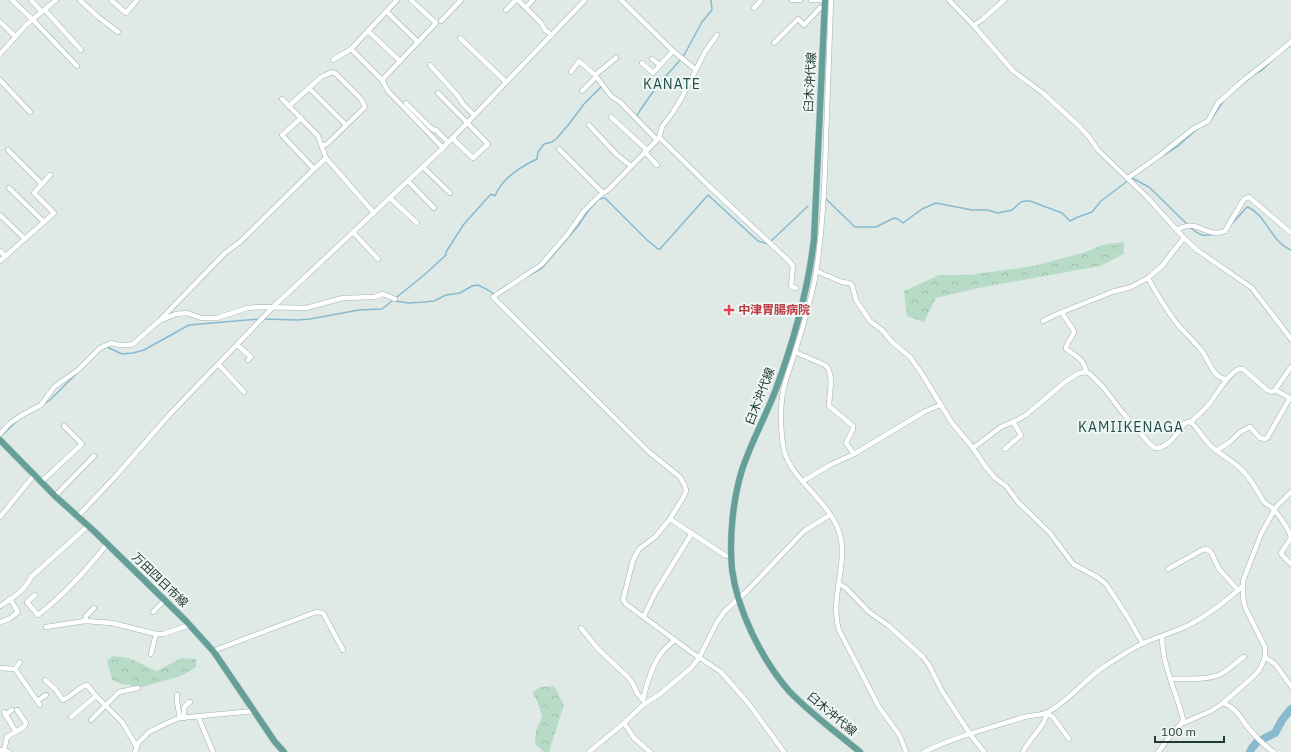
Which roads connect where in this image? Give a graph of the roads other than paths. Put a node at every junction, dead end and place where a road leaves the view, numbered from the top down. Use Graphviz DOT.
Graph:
graph roads {
  1 [pos="12,0"];
  2 [pos="31,0"];
  3 [pos="56,0"];
  4 [pos="80,0"];
  5 [pos="111,0"];
  6 [pos="137,0"];
  7 [pos="397,0"];
  8 [pos="411,0"];
  9 [pos="461,0"];
  10 [pos="517,0"];
  11 [pos="533,0"];
  12 [pos="585,0"];
  13 [pos="622,0"];
  14 [pos="761,0"];
  15 [pos="792,0"];
  16 [pos="800,0"];
  17 [pos="811,0"];
  18 [pos="825,0"];
  19 [pos="831,0"];
  20 [pos="950,0"];
  21 [pos="1004,0"];
  22 [pos="526,7"];
  23 [pos="754,8"];
  24 [pos="824,8"];
  25 [pos="506,10"];
  26 [pos="43,11"];
  27 [pos="386,12"];
  28 [pos="33,20"];
  29 [pos="441,21"];
  30 [pos="0,22"];
  31 [pos="974,25"];
  32 [pos="368,31"];
  33 [pos="118,32"];
  34 [pos="552,35"];
  35 [pos="717,35"];
  36 [pos="16,37"];
  37 [pos="460,38"];
  38 [pos="418,42"];
  39 [pos="1291,42"];
  40 [pos="774,43"];
  41 [pos="81,50"];
  42 [pos="351,50"];
  43 [pos="673,51"];
  44 [pos="0,54"];
  45 [pos="616,58"];
  46 [pos="652,58"];
  47 [pos="333,60"];
  48 [pos="400,61"];
  49 [pos="642,63"];
  50 [pos="430,65"];
  51 [pos="660,65"];
  52 [pos="77,66"];
  53 [pos="695,69"];
  54 [pos="571,72"];
  55 [pos="596,76"];
  56 [pos="0,80"];
  57 [pos="382,80"];
  58 [pos="506,82"];
  59 [pos="309,88"];
  60 [pos="582,91"];
  61 [pos="438,93"];
  62 [pos="282,99"];
  63 [pos="406,103"];
  64 [pos="289,106"];
  65 [pos="30,112"];
  66 [pos="474,115"];
  67 [pos="611,117"];
  68 [pos="300,118"];
  69 [pos="467,122"];
  70 [pos="346,125"];
  71 [pos="589,125"];
  72 [pos="452,138"];
  73 [pos="658,138"];
  74 [pos="448,142"];
  75 [pos="322,146"];
  76 [pos="443,148"];
  77 [pos="559,149"];
  78 [pos="8,150"];
  79 [pos="646,151"];
  80 [pos="326,158"];
  81 [pos="657,164"];
  82 [pos="631,166"];
  83 [pos="423,167"];
  84 [pos="314,169"];
  85 [pos="50,175"];
  86 [pos="1128,178"];
  87 [pos="408,181"];
  88 [pos="42,184"];
  89 [pos="9,188"];
  90 [pos="450,193"];
  91 [pos="603,193"];
  92 [pos="390,198"];
  93 [pos="434,208"];
  94 [pos="374,213"];
  95 [pos="0,215"];
  96 [pos="44,222"];
  97 [pos="417,223"];
  98 [pos="1176,230"];
  99 [pos="354,232"];
  100 [pos="1291,233"];
  101 [pos="1184,238"];
  102 [pos="25,239"];
  103 [pos="0,251"];
  104 [pos="6,256"];
  105 [pos="378,259"];
  106 [pos="0,262"];
  107 [pos="816,271"];
  108 [pos="1148,278"];
  109 [pos="796,288"];
  110 [pos="395,299"];
  111 [pos="273,307"];
  112 [pos="1062,313"];
  113 [pos="159,321"];
  114 [pos="1043,321"];
  115 [pos="1291,339"];
  116 [pos="238,345"];
  117 [pos="795,352"];
  118 [pos="248,360"];
  119 [pos="219,365"];
  120 [pos="1291,367"];
  121 [pos="1086,372"];
  122 [pos="1226,379"];
  123 [pos="1275,390"];
  124 [pos="244,392"];
  125 [pos="940,405"];
  126 [pos="1013,422"];
  127 [pos="1191,422"];
  128 [pos="64,426"];
  129 [pos="0,434"];
  130 [pos="0,440"];
  131 [pos="972,448"];
  132 [pos="1005,449"];
  133 [pos="1216,451"];
  134 [pos="854,454"];
  135 [pos="94,456"];
  136 [pos="34,475"];
  137 [pos="803,481"];
  138 [pos="41,482"];
  139 [pos="1291,492"];
  140 [pos="55,496"];
  141 [pos="1274,510"];
  142 [pos="830,515"];
  143 [pos="0,517"];
  144 [pos="77,517"];
  145 [pos="670,519"];
  146 [pos="88,526"];
  147 [pos="692,533"];
  148 [pos="107,544"];
  149 [pos="726,556"];
  150 [pos="1291,564"];
  151 [pos="1168,569"];
  152 [pos="839,584"];
  153 [pos="1242,586"];
  154 [pos="1238,590"];
  155 [pos="35,595"];
  156 [pos="739,598"];
  157 [pos="10,600"];
  158 [pos="165,600"];
  159 [pos="0,606"];
  160 [pos="94,608"];
  161 [pos="153,612"];
  162 [pos="644,616"];
  163 [pos="1,620"];
  164 [pos="86,621"];
  165 [pos="190,625"];
  166 [pos="46,627"];
  167 [pos="581,628"];
  168 [pos="156,634"];
  169 [pos="1162,636"];
  170 [pos="675,640"];
  171 [pos="1143,644"];
  172 [pos="343,650"];
  173 [pos="214,652"];
  174 [pos="151,654"];
  175 [pos="1244,657"];
  176 [pos="1265,657"];
  177 [pos="699,658"];
  178 [pos="20,662"];
  179 [pos="0,668"];
  180 [pos="15,669"];
  181 [pos="1170,679"];
  182 [pos="45,680"];
  183 [pos="1291,686"];
  184 [pos="138,688"];
  185 [pos="46,695"];
  186 [pos="177,695"];
  187 [pos="96,696"];
  188 [pos="37,700"];
  189 [pos="642,700"];
  190 [pos="190,702"];
  191 [pos="1223,703"];
  192 [pos="106,705"];
  193 [pos="40,706"];
  194 [pos="642,706"];
  195 [pos="254,711"];
  196 [pos="1046,713"];
  197 [pos="71,716"];
  198 [pos="198,716"];
  199 [pos="182,718"];
  200 [pos="91,720"];
  201 [pos="624,723"];
  202 [pos="1181,724"];
  203 [pos="16,732"];
  204 [pos="970,734"];
  205 [pos="1069,739"];
  206 [pos="136,749"];
  207 [pos="4,751"];
  208 [pos="281,751"];
  209 [pos="213,752"];
  210 [pos="589,752"];
  211 [pos="650,752"];
  212 [pos="784,752"];
  213 [pos="860,752"];
  214 [pos="906,752"];
  215 [pos="924,752"];
  216 [pos="984,752"];
  217 [pos="1023,752"];
  218 [pos="1158,752"];
  219 [pos="1274,752"];
  1 -- 28 [label="street"];
  2 -- 26 [label="street"];
  3 -- 26 [label="street"];
  4 -- 33 [label="street"];
  5 -- 6 [label="street"];
  7 -- 27 [label="street"];
  8 -- 38 [label="street"];
  9 -- 29 [label="street"];
  10 -- 22 [label="street"];
  10 -- 25 [label="street"];
  11 -- 22 [label="street"];
  12 -- 34 [label="street"];
  13 -- 43 [label="street"];
  14 -- 23 [label="street"];
  15 -- 16 [label="street"];
  17 -- 18 [label="street"];
  18 -- 24 [label="main road, 臼木沖代線"];
  19 -- 107 [label="street"];
  20 -- 31 [label="street"];
  21 -- 31 [label="street"];
  22 -- 34 [label="street"];
  24 -- 40 [label="street"];
  24 -- 156 [label="main road, 臼木沖代線"];
  26 -- 28 [label="street"];
  26 -- 41 [label="street"];
  27 -- 32 [label="street"];
  27 -- 38 [label="street"];
  28 -- 36 [label="street"];
  28 -- 52 [label="street"];
  30 -- 36 [label="street"];
  31 -- 86 [label="street"];
  32 -- 42 [label="street"];
  32 -- 48 [label="street"];
  34 -- 58 [label="street"];
  35 -- 53 [label="street"];
  36 -- 44 [label="street"];
  37 -- 58 [label="street"];
  38 -- 48 [label="street"];
  39 -- 86 [label="street"];
  42 -- 47 [label="street"];
  42 -- 57 [label="street"];
  43 -- 51 [label="street"];
  43 -- 53 [label="street"];
  45 -- 55 [label="street"];
  46 -- 51 [label="street"];
  48 -- 57 [label="street"];
  49 -- 51 [label="street"];
  50 -- 66 [label="street"];
  53 -- 73 [label="street"];
  54 -- 55 [label="street"];
  55 -- 60 [label="street"];
  55 -- 73 [label="street"];
  56 -- 65 [label="street"];
  57 -- 76 [label="street"];
  58 -- 66 [label="street"];
  59 -- 64 [label="street"];
  59 -- 70 [label="street"];
  59 -- 70 [label="street"];
  61 -- 69 [label="street"];
  62 -- 64 [label="street"];
  63 -- 74 [label="street"];
  64 -- 68 [label="street"];
  66 -- 69 [label="street"];
  67 -- 79 [label="street"];
  68 -- 75 [label="street"];
  68 -- 84 [label="street"];
  69 -- 72 [label="street"];
  69 -- 72 [label="street"];
  70 -- 75 [label="street"];
  71 -- 82 [label="street"];
  72 -- 74 [label="street"];
  73 -- 79 [label="street"];
  73 -- 109 [label="street"];
  74 -- 76 [label="street"];
  75 -- 80 [label="street"];
  76 -- 83 [label="street"];
  77 -- 91 [label="street"];
  78 -- 88 [label="street"];
  79 -- 81 [label="street"];
  79 -- 82 [label="street"];
  80 -- 84 [label="street"];
  80 -- 94 [label="street"];
  82 -- 91 [label="street"];
  83 -- 87 [label="street"];
  83 -- 90 [label="street"];
  84 -- 113 [label="street"];
  85 -- 88 [label="street"];
  86 -- 98 [label="street"];
  87 -- 92 [label="street"];
  87 -- 93 [label="street"];
  88 -- 96 [label="street"];
  89 -- 96 [label="street"];
  91 -- 145 [label="street"];
  92 -- 94 [label="street"];
  92 -- 97 [label="street"];
  94 -- 99 [label="street"];
  95 -- 102 [label="street"];
  96 -- 102 [label="street"];
  98 -- 100 [label="street"];
  98 -- 101 [label="street"];
  99 -- 105 [label="street"];
  99 -- 111 [label="street"];
  101 -- 108 [label="street"];
  101 -- 115 [label="street"];
  102 -- 104 [label="street"];
  103 -- 104 [label="street"];
  104 -- 106 [label="street"];
  107 -- 117 [label="street"];
  107 -- 125 [label="street"];
  108 -- 112 [label="street"];
  108 -- 122 [label="street"];
  110 -- 111 [label="street"];
  111 -- 113 [label="street"];
  111 -- 116 [label="street"];
  112 -- 114 [label="street"];
  112 -- 121 [label="street"];
  113 -- 129 [label="street"];
  116 -- 118 [label="street"];
  116 -- 119 [label="street"];
  117 -- 134 [label="street"];
  117 -- 137 [label="street"];
  119 -- 124 [label="street"];
  119 -- 144 [label="street"];
  120 -- 123 [label="street"];
  121 -- 126 [label="street"];
  121 -- 127 [label="street"];
  122 -- 123 [label="street"];
  122 -- 127 [label="street"];
  123 -- 133 [label="street"];
  125 -- 131 [label="street"];
  125 -- 134 [label="street"];
  126 -- 131 [label="street"];
  126 -- 132 [label="street"];
  127 -- 133 [label="street"];
  128 -- 138 [label="street"];
  130 -- 136 [label="main road, 万田四日市線"];
  131 -- 171 [label="street"];
  133 -- 141 [label="street"];
  134 -- 137 [label="street"];
  135 -- 140 [label="street"];
  136 -- 138 [label="main road, 万田四日市線"];
  136 -- 143 [label="street"];
  137 -- 142 [label="street"];
  138 -- 140 [label="main road, 万田四日市線"];
  139 -- 141 [label="street"];
  140 -- 144 [label="main road, 万田四日市線"];
  141 -- 150 [label="street"];
  141 -- 153 [label="street"];
  142 -- 152 [label="street"];
  142 -- 156 [label="street"];
  144 -- 146 [label="main road, 万田四日市線"];
  145 -- 147 [label="street"];
  145 -- 162 [label="street"];
  146 -- 148 [label="main road, 万田四日市線"];
  146 -- 157 [label="street"];
  147 -- 149 [label="street"];
  147 -- 162 [label="street"];
  148 -- 155 [label="street"];
  148 -- 158 [label="main road, 万田四日市線"];
  151 -- 154 [label="street"];
  152 -- 204 [label="street"];
  152 -- 214 [label="street"];
  153 -- 154 [label="street"];
  153 -- 176 [label="street"];
  154 -- 169 [label="street"];
  156 -- 177 [label="street"];
  156 -- 213 [label="main road, 臼木沖代線"];
  157 -- 159 [label="street"];
  157 -- 163 [label="street"];
  158 -- 161 [label="street"];
  158 -- 165 [label="main road, 万田四日市線"];
  160 -- 164 [label="street"];
  162 -- 170 [label="street"];
  164 -- 166 [label="street"];
  164 -- 168 [label="street"];
  165 -- 168 [label="street"];
  165 -- 173 [label="main road, 万田四日市線"];
  167 -- 189 [label="street"];
  168 -- 174 [label="street"];
  169 -- 171 [label="street"];
  169 -- 181 [label="street"];
  170 -- 177 [label="street"];
  170 -- 189 [label="street"];
  171 -- 196 [label="street"];
  172 -- 173 [label="street"];
  173 -- 195 [label="main road, 万田四日市線"];
  175 -- 181 [label="street"];
  176 -- 183 [label="street"];
  176 -- 191 [label="street"];
  177 -- 194 [label="street"];
  177 -- 212 [label="street"];
  178 -- 180 [label="street"];
  179 -- 180 [label="street"];
  180 -- 188 [label="street"];
  181 -- 202 [label="street"];
  182 -- 187 [label="street"];
  184 -- 192 [label="street"];
  185 -- 188 [label="street"];
  186 -- 199 [label="street"];
  187 -- 192 [label="street"];
  187 -- 197 [label="street"];
  188 -- 193 [label="street"];
  189 -- 194 [label="street"];
  190 -- 199 [label="street"];
  191 -- 202 [label="street"];
  191 -- 219 [label="street"];
  192 -- 200 [label="street"];
  192 -- 206 [label="street"];
  194 -- 201 [label="street"];
  195 -- 198 [label="street"];
  195 -- 208 [label="main road, 万田四日市線"];
  196 -- 204 [label="street"];
  196 -- 205 [label="street"];
  196 -- 217 [label="street"];
  198 -- 199 [label="street"];
  198 -- 209 [label="street"];
  199 -- 206 [label="street"];
  201 -- 210 [label="street"];
  201 -- 211 [label="street"];
  202 -- 218 [label="street"];
  203 -- 203 [label="street"];
  203 -- 207 [label="street"];
  204 -- 215 [label="street"];
  204 -- 216 [label="street"];
}
